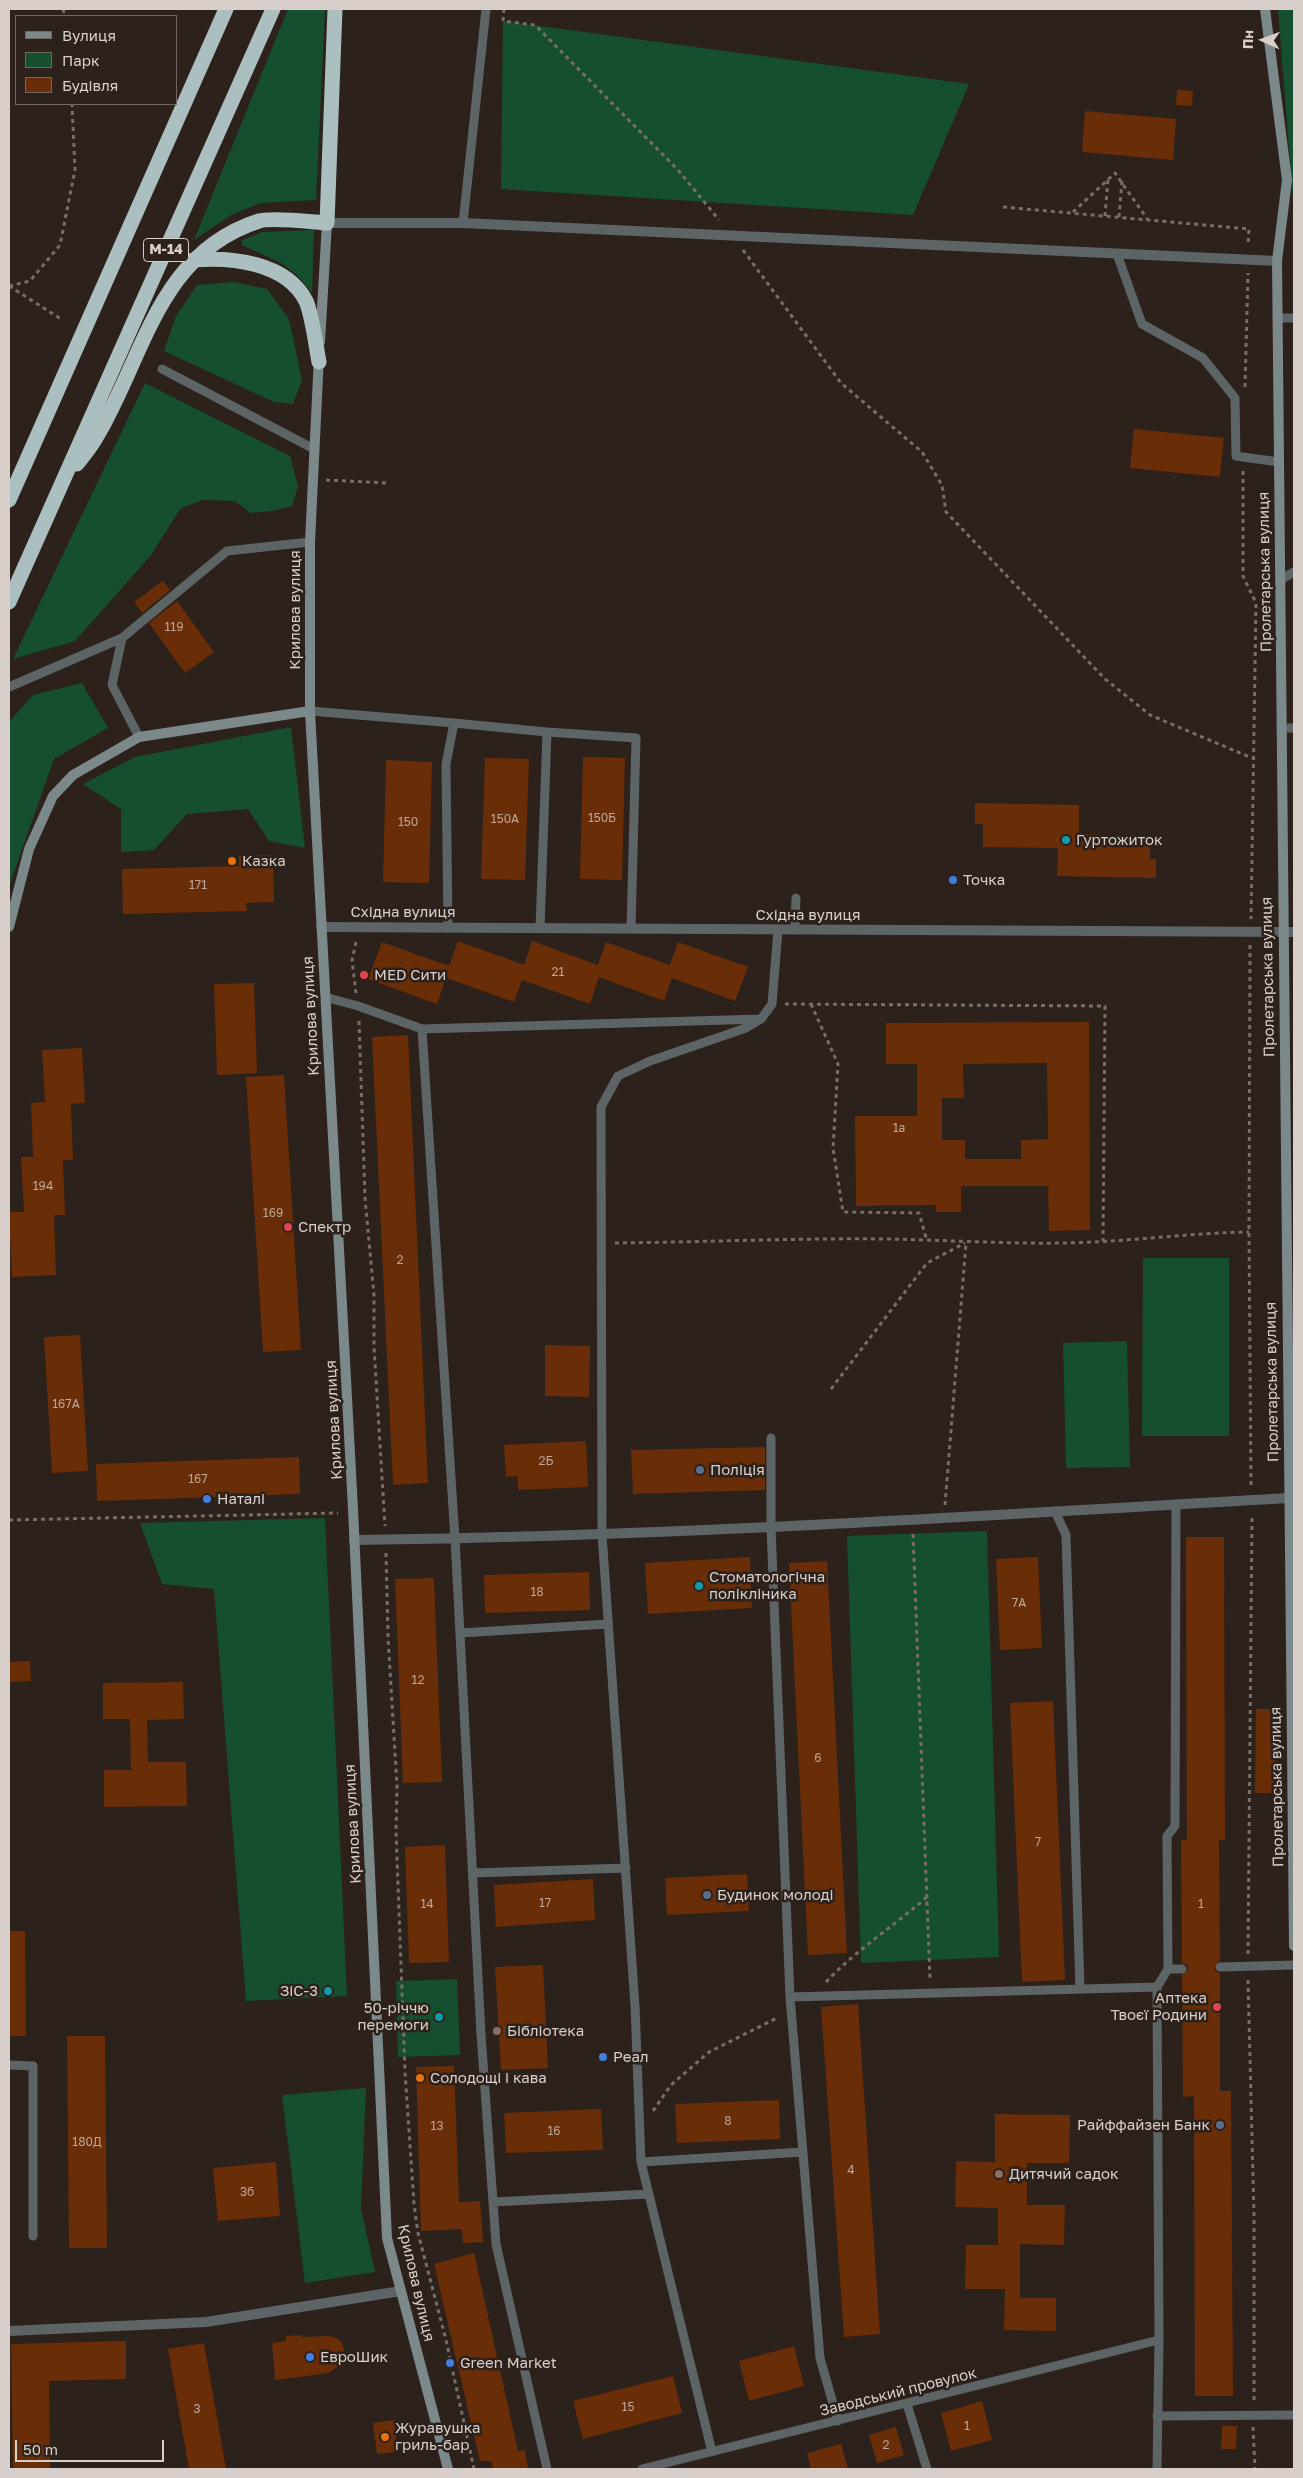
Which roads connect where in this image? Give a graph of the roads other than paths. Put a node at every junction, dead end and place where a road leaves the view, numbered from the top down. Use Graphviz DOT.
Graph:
graph roads {
  1 [pos="226,9"];
  2 [pos="273,9"];
  3 [pos="335,9"];
  4 [pos="486,9"];
  5 [pos="1265,9"];
  6 [pos="327,223"];
  7 [pos="463,223"];
  8 [pos="1116,254"];
  9 [pos="193,260"];
  10 [pos="1277,262"];
  11 [pos="1277,318"];
  12 [pos="1294,318"];
  13 [pos="319,362"];
  14 [pos="162,369"];
  15 [pos="314,449"];
  16 [pos="1279,462"];
  17 [pos="58,492"];
  18 [pos="9,500"];
  19 [pos="310,542"];
  20 [pos="1294,572"];
  21 [pos="1280,580"];
  22 [pos="9,602"];
  23 [pos="122,638"];
  24 [pos="9,687"];
  25 [pos="310,711"];
  26 [pos="454,724"];
  27 [pos="1281,728"];
  28 [pos="1294,728"];
  29 [pos="547,732"];
  30 [pos="139,737"];
  31 [pos="796,898"];
  32 [pos="321,926"];
  33 [pos="9,927"];
  34 [pos="448,928"];
  35 [pos="540,928"];
  36 [pos="631,929"];
  37 [pos="778,930"];
  38 [pos="795,930"];
  39 [pos="1282,931"];
  40 [pos="1294,932"];
  41 [pos="325,997"];
  42 [pos="761,1019"];
  43 [pos="422,1029"];
  44 [pos="771,1438"];
  45 [pos="1288,1498"];
  46 [pos="1176,1504"];
  47 [pos="1055,1511"];
  48 [pos="771,1528"];
  49 [pos="1292,1529"];
  50 [pos="602,1534"];
  51 [pos="354,1540"];
  52 [pos="455,1540"];
  53 [pos="608,1624"];
  54 [pos="460,1633"];
  55 [pos="1292,1672"];
  56 [pos="1293,1778"];
  57 [pos="626,1868"];
  58 [pos="473,1873"];
  59 [pos="1294,1946"];
  60 [pos="1294,1965"];
  61 [pos="1220,1967"];
  62 [pos="1168,1969"];
  63 [pos="1182,1969"];
  64 [pos="1157,1987"];
  65 [pos="1080,1989"];
  66 [pos="790,1998"];
  67 [pos="9,2065"];
  68 [pos="803,2152"];
  69 [pos="642,2162"];
  70 [pos="649,2194"];
  71 [pos="493,2202"];
  72 [pos="32,2236"];
  73 [pos="400,2291"];
  74 [pos="9,2331"];
  75 [pos="1159,2340"];
  76 [pos="907,2404"];
  77 [pos="1294,2415"];
  78 [pos="1157,2416"];
  79 [pos="838,2422"];
  80 [pos="712,2452"];
  81 [pos="448,2469"];
  82 [pos="547,2469"];
  83 [pos="642,2469"];
  84 [pos="927,2469"];
  85 [pos="1158,2469"];
  1 -- 18 [label="highway, М-14"];
  2 -- 17 [label="highway, М-14"];
  3 -- 6 [label="highway"];
  4 -- 7 [label="lane"];
  5 -- 10 [label="street, Пролетарська вулиця"];
  6 -- 7 [label="street"];
  6 -- 9 [label="highway"];
  6 -- 13 [label="street, Крилова вулиця"];
  7 -- 8 [label="street"];
  8 -- 10 [label="street"];
  8 -- 16 [label="lane"];
  9 -- 13 [label="highway"];
  9 -- 17 [label="highway"];
  10 -- 11 [label="street, Пролетарська вулиця"];
  11 -- 12 [label="lane"];
  11 -- 16 [label="street, Пролетарська вулиця"];
  13 -- 15 [label="street, Крилова вулиця"];
  14 -- 15 [label="lane"];
  15 -- 19 [label="street, Крилова вулиця"];
  16 -- 21 [label="street, Пролетарська вулиця"];
  17 -- 22 [label="highway, М-14"];
  19 -- 23 [label="lane"];
  19 -- 25 [label="street, Крилова вулиця"];
  20 -- 21 [label="lane"];
  21 -- 27 [label="street, Пролетарська вулиця"];
  23 -- 24 [label="lane"];
  23 -- 30 [label="lane"];
  25 -- 26 [label="lane"];
  25 -- 30 [label="street"];
  25 -- 32 [label="street, Крилова вулиця"];
  26 -- 29 [label="lane"];
  26 -- 34 [label="lane"];
  27 -- 28 [label="lane"];
  27 -- 39 [label="street, Пролетарська вулиця"];
  29 -- 35 [label="lane"];
  29 -- 36 [label="lane"];
  30 -- 33 [label="street"];
  31 -- 38 [label="lane"];
  32 -- 34 [label="street, Східна вулиця"];
  32 -- 41 [label="street, Крилова вулиця"];
  34 -- 35 [label="street, Східна вулиця"];
  35 -- 36 [label="street, Східна вулиця"];
  36 -- 37 [label="street, Східна вулиця"];
  37 -- 38 [label="street, Східна вулиця"];
  37 -- 42 [label="lane"];
  38 -- 39 [label="street, Східна вулиця"];
  39 -- 40 [label="street, Східна вулиця"];
  39 -- 45 [label="street, Пролетарська вулиця"];
  41 -- 43 [label="lane"];
  41 -- 51 [label="street, Крилова вулиця"];
  42 -- 43 [label="lane"];
  42 -- 50 [label="lane"];
  43 -- 52 [label="lane"];
  44 -- 48 [label="lane"];
  45 -- 46 [label="street"];
  45 -- 49 [label="street, Пролетарська вулиця"];
  46 -- 47 [label="street"];
  46 -- 62 [label="lane"];
  47 -- 48 [label="street"];
  47 -- 65 [label="lane"];
  48 -- 50 [label="street"];
  48 -- 66 [label="lane"];
  49 -- 55 [label="street, Пролетарська вулиця"];
  50 -- 52 [label="street"];
  50 -- 53 [label="lane"];
  51 -- 52 [label="street"];
  51 -- 73 [label="street, Крилова вулиця"];
  52 -- 54 [label="lane"];
  53 -- 54 [label="lane"];
  53 -- 57 [label="lane"];
  54 -- 58 [label="lane"];
  55 -- 56 [label="street, Пролетарська вулиця"];
  56 -- 59 [label="street, Пролетарська вулиця"];
  57 -- 58 [label="lane"];
  57 -- 69 [label="lane"];
  58 -- 71 [label="lane"];
  60 -- 61 [label="lane"];
  62 -- 63 [label="lane"];
  62 -- 64 [label="lane"];
  64 -- 65 [label="lane"];
  64 -- 75 [label="lane"];
  65 -- 66 [label="lane"];
  66 -- 68 [label="lane"];
  67 -- 72 [label="lane"];
  68 -- 69 [label="lane"];
  68 -- 79 [label="lane"];
  69 -- 70 [label="lane"];
  70 -- 71 [label="lane"];
  70 -- 80 [label="lane"];
  71 -- 82 [label="lane"];
  73 -- 74 [label="street"];
  73 -- 81 [label="street, Крилова вулиця"];
  75 -- 76 [label="lane, Заводський провулок"];
  75 -- 78 [label="lane"];
  76 -- 79 [label="lane, Заводський провулок"];
  76 -- 84 [label="lane"];
  77 -- 78 [label="lane"];
  78 -- 85 [label="lane"];
  79 -- 80 [label="lane, Заводський провулок"];
  80 -- 83 [label="lane, Заводський провулок"];
}
